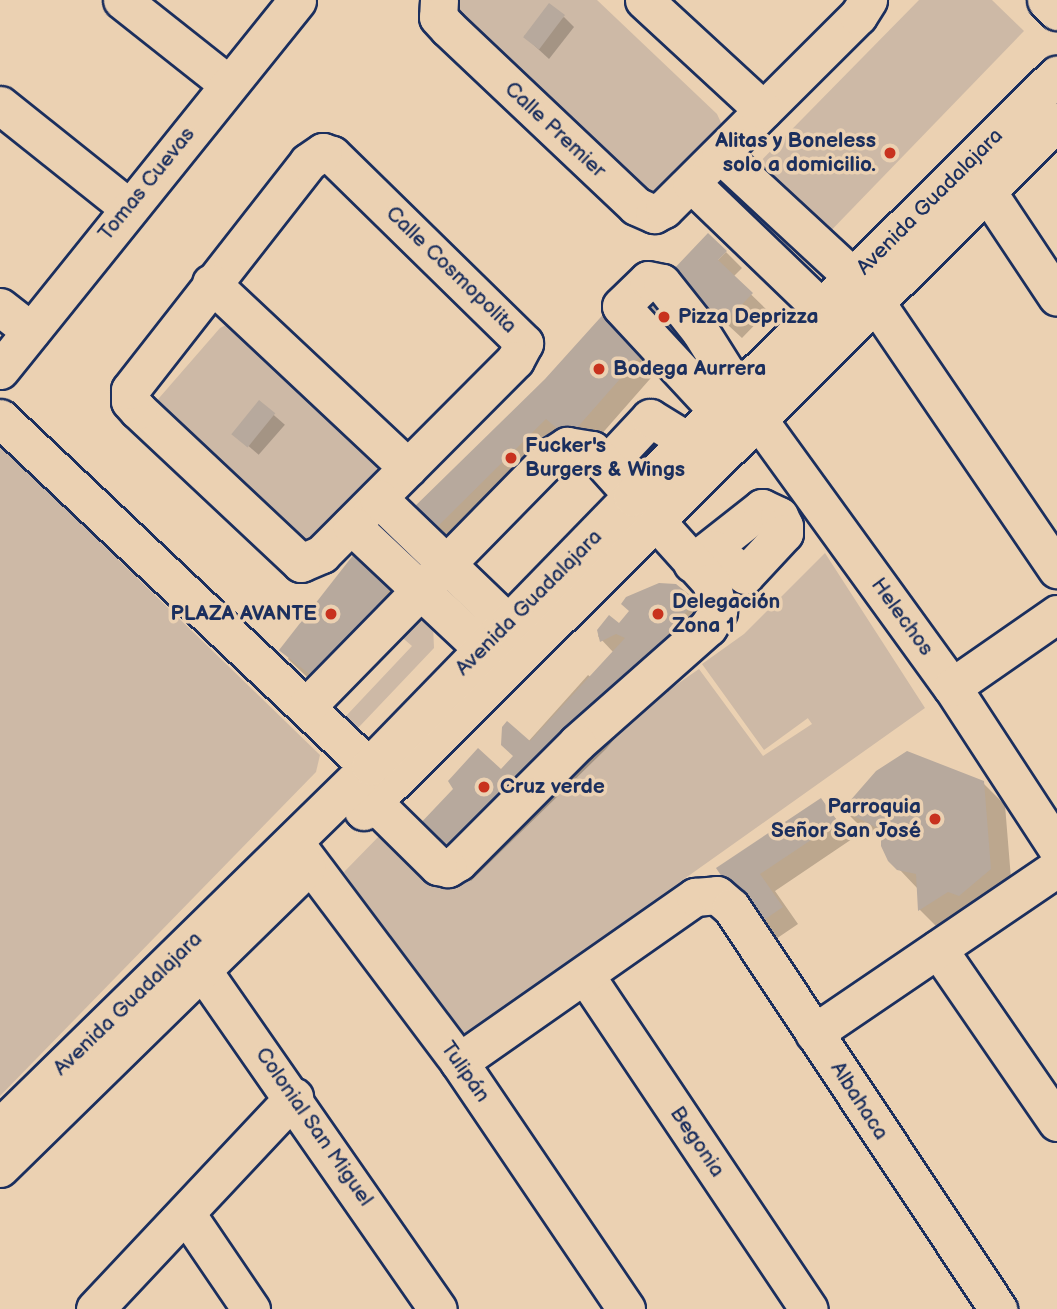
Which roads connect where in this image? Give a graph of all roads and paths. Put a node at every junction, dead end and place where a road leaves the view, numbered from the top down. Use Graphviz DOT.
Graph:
graph roads {
  1 [pos="122,0"];
  2 [pos="297,0"];
  3 [pos="439,0"];
  4 [pos="644,0"];
  5 [pos="868,0"];
  6 [pos="1046,0"];
  7 [pos="1057,11"];
  8 [pos="1057,76"];
  9 [pos="228,84"];
  10 [pos="0,105"];
  11 [pos="763,110"];
  12 [pos="1057,122"];
  13 [pos="720,154"];
  14 [pos="691,183"];
  15 [pos="986,190"];
  16 [pos="128,207"];
  17 [pos="211,283"];
  18 [pos="865,291"];
  19 [pos="1057,297"];
  20 [pos="0,307"];
  21 [pos="823,310"];
  22 [pos="31,331"];
  23 [pos="0,370"];
  24 [pos="739,407"];
  25 [pos="0,418"];
  26 [pos="689,442"];
  27 [pos="607,464"];
  28 [pos="408,468"];
  29 [pos="378,498"];
  30 [pos="643,510"];
  31 [pos="351,525"];
  32 [pos="448,565"];
  33 [pos="1057,569"];
  34 [pos="422,591"];
  35 [pos="1057,614"];
  36 [pos="516,626"];
  37 [pos="953,687"];
  38 [pos="307,706"];
  39 [pos="378,785"];
  40 [pos="1057,848"];
  41 [pos="303,852"];
  42 [pos="1057,868"];
  43 [pos="938,949"];
  44 [pos="195,958"];
  45 [pos="585,975"];
  46 [pos="814,1032"];
  47 [pos="459,1062"];
  48 [pos="294,1097"];
  49 [pos="1057,1122"];
  50 [pos="0,1129"];
  51 [pos="0,1168"];
  52 [pos="187,1215"];
  53 [pos="95,1309"];
  54 [pos="251,1309"];
  55 [pos="438,1309"];
  56 [pos="626,1309"];
  57 [pos="809,1309"];
  58 [pos="998,1309"];
  1 -- 9 [label="street"];
  2 -- 9 [label="street, Tomas Cuevas"];
  3 -- 14 [label="street, Calle Premier"];
  4 -- 11 [label="street"];
  5 -- 11 [label="street, Calle Premier"];
  6 -- 7 [label="street"];
  8 -- 18 [label="main road, Avenida Guadalajara"];
  9 -- 16 [label="street, Tomas Cuevas"];
  10 -- 16 [label="street"];
  11 -- 13 [label="street, Calle Premier"];
  12 -- 15 [label="main road, Avenida Guadalajara"];
  13 -- 14 [label="street, Calle Premier"];
  13 -- 18 [label="street"];
  14 -- 21 [label="street"];
  15 -- 18 [label="main road, Avenida Guadalajara"];
  15 -- 19 [label="street"];
  16 -- 22 [label="street, Tomas Cuevas"];
  17 -- 28 [label="street"];
  17 -- 28 [label="street, Calle Cosmopolita"];
  17 -- 31 [label="street, Calle Cosmopolita"];
  18 -- 21 [label="main road, Avenida Guadalajara"];
  18 -- 24 [label="main road, Avenida Guadalajara"];
  18 -- 33 [label="street"];
  20 -- 22 [label="street"];
  21 -- 24 [label="main road, Avenida Guadalajara"];
  22 -- 23 [label="street, Tomas Cuevas"];
  24 -- 26 [label="main road, Avenida Guadalajara"];
  24 -- 30 [label="main road, Avenida Guadalajara"];
  24 -- 37 [label="street, Helechos"];
  25 -- 38 [label="street"];
  26 -- 27 [label="street"];
  26 -- 30 [label="main road, Avenida Guadalajara"];
  27 -- 30 [label="street"];
  27 -- 32 [label="street"];
  28 -- 29 [label="street, Calle Cosmopolita"];
  29 -- 31 [label="street, Calle Cosmopolita"];
  29 -- 32 [label="street"];
  30 -- 36 [label="main road, Avenida Guadalajara"];
  30 -- 39 [label="street"];
  31 -- 34 [label="street"];
  32 -- 34 [label="street"];
  32 -- 36 [label="street"];
  34 -- 36 [label="street"];
  34 -- 38 [label="street"];
  35 -- 37 [label="street"];
  36 -- 39 [label="main road, Avenida Guadalajara"];
  36 -- 39 [label="main road, Avenida Guadalajara"];
  37 -- 40 [label="street, Helechos"];
  38 -- 39 [label="street"];
  39 -- 41 [label="main road, Avenida Guadalajara"];
  41 -- 44 [label="main road, Avenida Guadalajara"];
  41 -- 47 [label="street, Tulipán"];
  42 -- 43 [label="street"];
  43 -- 46 [label="street"];
  43 -- 49 [label="street"];
  44 -- 48 [label="street, Colonial San Miguel"];
  44 -- 50 [label="main road, Avenida Guadalajara"];
  44 -- 51 [label="main road, Avenida Guadalajara"];
  45 -- 46 [label="street, Albahaca"];
  45 -- 47 [label="street"];
  45 -- 57 [label="street, Begonia"];
  46 -- 58 [label="street, Albahaca"];
  47 -- 56 [label="street, Tulipán"];
  48 -- 52 [label="street"];
  48 -- 55 [label="street, Colonial San Miguel"];
  52 -- 53 [label="street"];
  52 -- 54 [label="street"];
}
